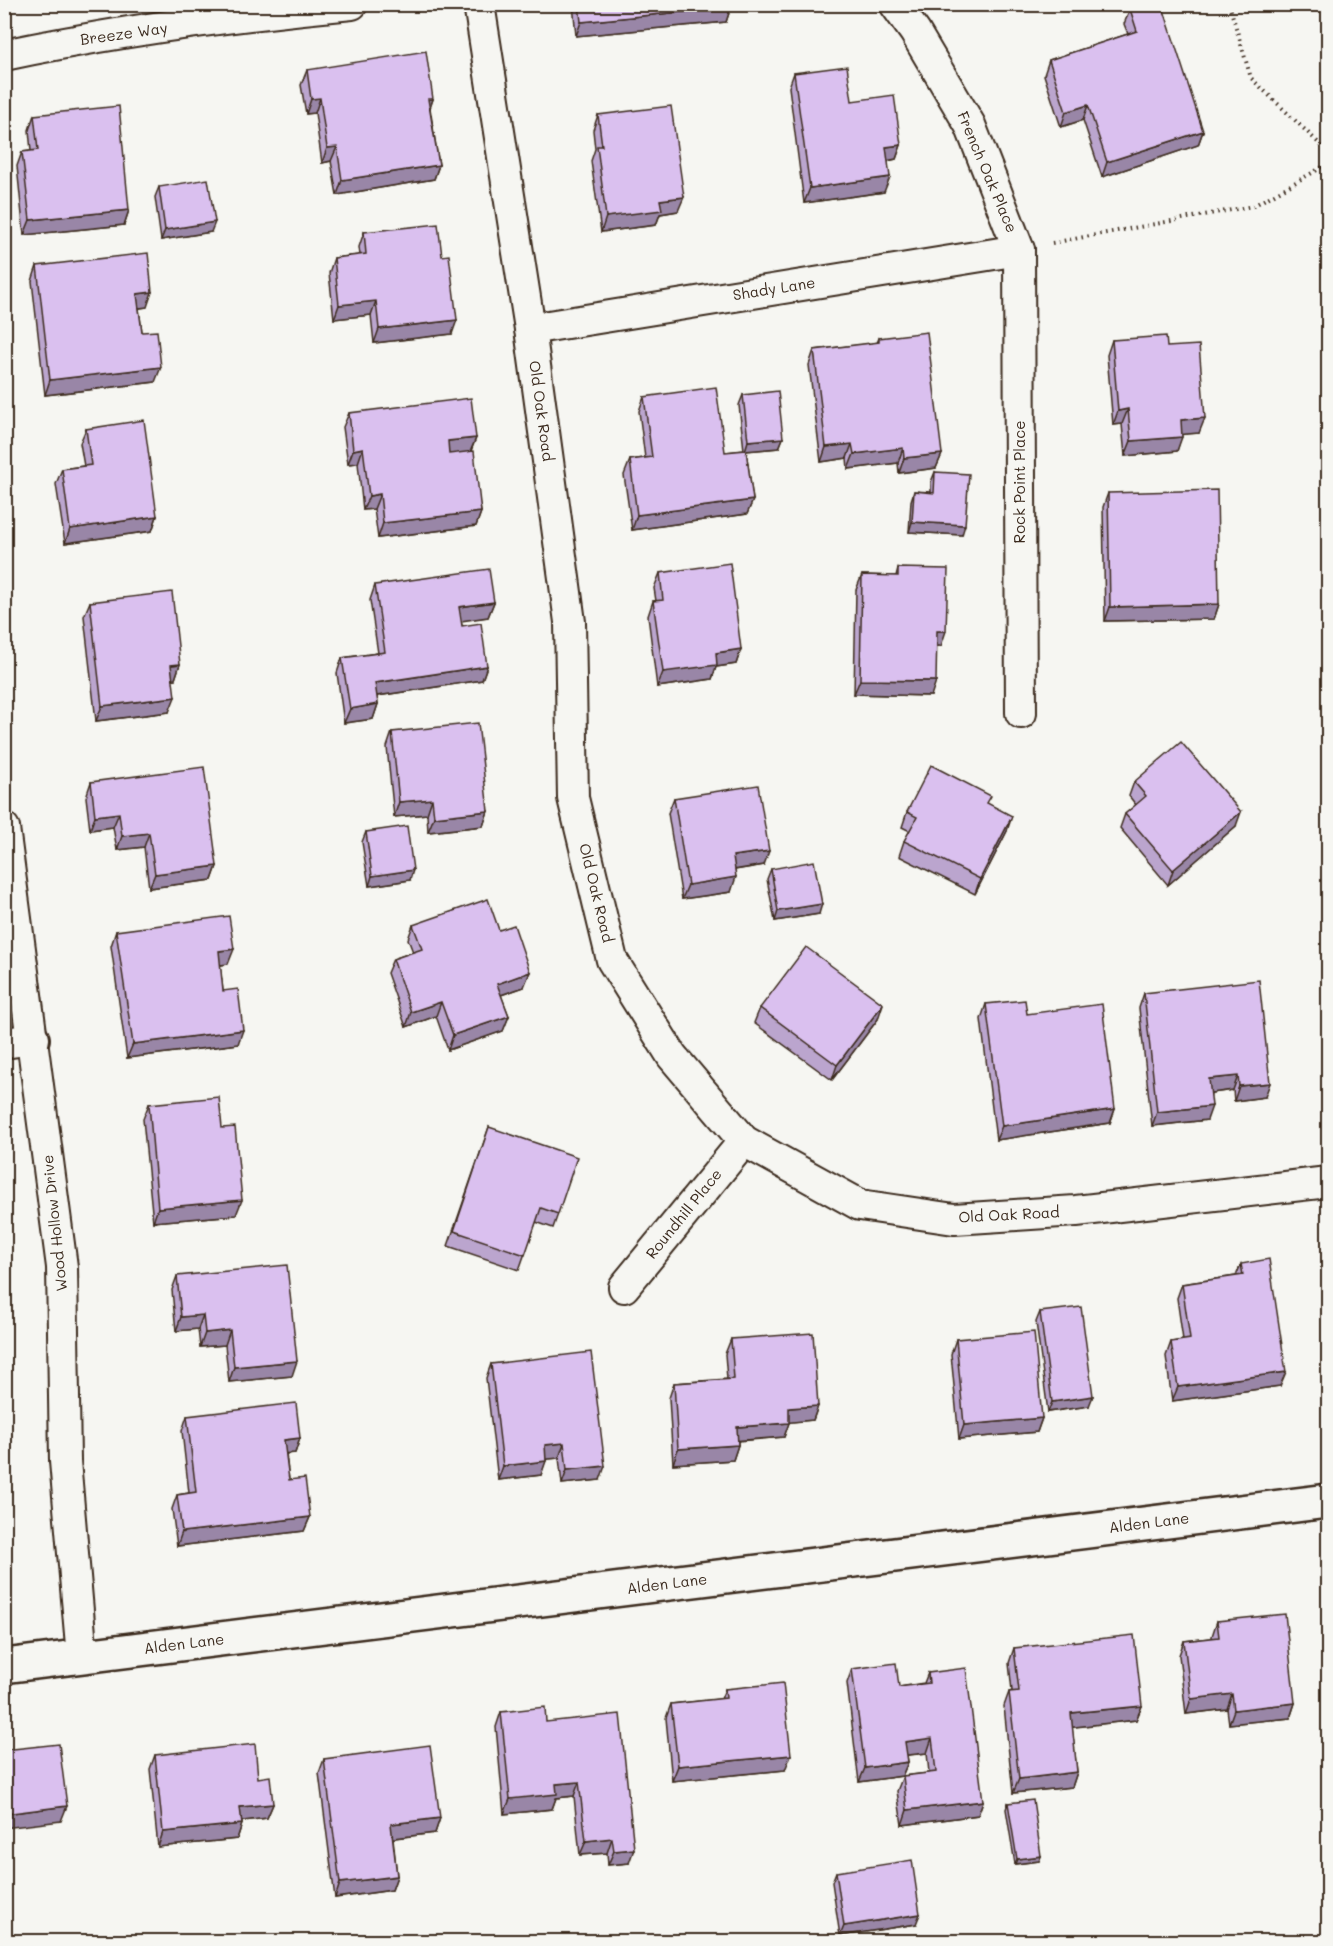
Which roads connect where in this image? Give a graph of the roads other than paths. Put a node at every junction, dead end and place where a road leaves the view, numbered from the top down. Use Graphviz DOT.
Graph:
graph roads {
  1 [pos="351,4"];
  2 [pos="479,4"];
  3 [pos="895,4"];
  4 [pos="4,55"];
  5 [pos="1019,250"];
  6 [pos="530,329"];
  7 [pos="1021,713"];
  8 [pos="4,828"];
  9 [pos="34,1040"];
  10 [pos="4,1043"];
  11 [pos="744,1140"];
  12 [pos="1329,1182"];
  13 [pos="624,1287"];
  14 [pos="1329,1501"];
  15 [pos="82,1657"];
  16 [pos="4,1666"];
  1 -- 4 [label="street, Breeze Way"];
  2 -- 6 [label="street, Old Oak Road"];
  3 -- 5 [label="street, French Oak Place"];
  5 -- 6 [label="street, Shady Lane"];
  5 -- 7 [label="street, Rock Point Place"];
  6 -- 11 [label="street, Old Oak Road"];
  8 -- 9 [label="street, Wood Hollow Drive"];
  9 -- 10 [label="street"];
  9 -- 15 [label="street, Wood Hollow Drive"];
  11 -- 12 [label="street, Old Oak Road"];
  11 -- 13 [label="street, Roundhill Place"];
  14 -- 15 [label="street, Alden Lane"];
  15 -- 16 [label="street, Alden Lane"];
}
